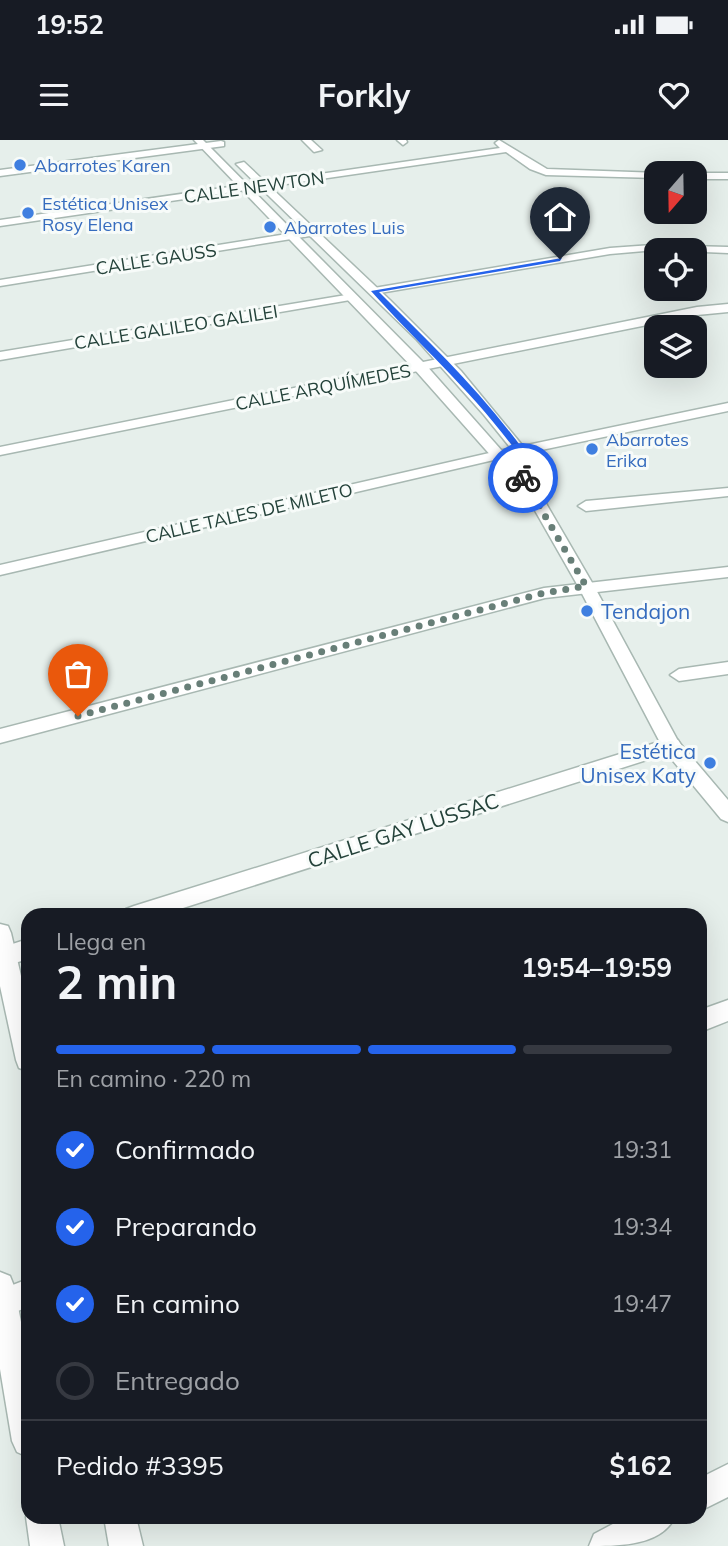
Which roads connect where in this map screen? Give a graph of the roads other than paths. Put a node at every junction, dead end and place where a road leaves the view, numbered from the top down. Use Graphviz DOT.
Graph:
graph roads {
  1 [pos="308,140"];
  2 [pos="494,140"];
  3 [pos="219,142"];
  4 [pos="201,143"];
  5 [pos="509,149"];
  6 [pos="317,150"];
  7 [pos="0,173"];
  8 [pos="644,175"];
  9 [pos="707,176"];
  10 [pos="728,176"];
  11 [pos="264,186"];
  12 [pos="245,188"];
  13 [pos="0,223"];
  14 [pos="312,233"];
  15 [pos="293,237"];
  16 [pos="728,250"];
  17 [pos="0,283"];
  18 [pos="374,291"];
  19 [pos="352,298"];
  20 [pos="728,308"];
  21 [pos="0,356"];
  22 [pos="445,361"];
  23 [pos="420,367"];
  24 [pos="728,407"];
  25 [pos="0,451"];
  26 [pos="520,451"];
  27 [pos="498,455"];
  28 [pos="519,470"];
  29 [pos="728,492"];
  30 [pos="586,506"];
  31 [pos="0,570"];
  32 [pos="728,572"];
  33 [pos="586,586"];
  34 [pos="728,668"];
  35 [pos="679,675"];
  36 [pos="0,736"];
  37 [pos="671,745"];
  38 [pos="727,811"];
  39 [pos="156,908"];
  40 [pos="11,946"];
  41 [pos="728,1010"];
  42 [pos="21,1013"];
  43 [pos="707,1018"];
  44 [pos="8,1296"];
  45 [pos="21,1390"];
  46 [pos="728,1480"];
  47 [pos="707,1491"];
  48 [pos="43,1524"];
  49 [pos="121,1524"];
  50 [pos="646,1524"];
  51 [pos="47,1546"];
  52 [pos="125,1546"];
  53 [pos="606,1546"];
  1 -- 6 [label="street"];
  2 -- 5 [label="street"];
  3 -- 4 [label="street"];
  3 -- 11 [label="street"];
  4 -- 7 [label="street"];
  4 -- 12 [label="street"];
  5 -- 8 [label="street"];
  5 -- 11 [label="street, CALLE NEWTON"];
  9 -- 10 [label="street"];
  11 -- 12 [label="street, CALLE NEWTON"];
  11 -- 14 [label="street"];
  12 -- 13 [label="street, CALLE NEWTON"];
  12 -- 15 [label="street"];
  14 -- 15 [label="street, CALLE GAUSS"];
  14 -- 18 [label="street"];
  15 -- 17 [label="street, CALLE GAUSS"];
  15 -- 19 [label="street"];
  16 -- 18 [label="street"];
  18 -- 22 [label="street"];
  19 -- 21 [label="street, CALLE GALILEO GALILEI"];
  19 -- 23 [label="street"];
  20 -- 22 [label="street, CALLE ARQUÍMEDES"];
  22 -- 23 [label="street, CALLE ARQUÍMEDES"];
  22 -- 26 [label="street"];
  23 -- 25 [label="street, CALLE ARQUÍMEDES"];
  23 -- 27 [label="street"];
  24 -- 26 [label="street, CALLE TALES DE MILETO"];
  26 -- 27 [label="street, CALLE TALES DE MILETO"];
  26 -- 28 [label="street"];
  27 -- 28 [label="street"];
  27 -- 31 [label="street, CALLE TALES DE MILETO"];
  28 -- 33 [label="street"];
  29 -- 30 [label="street"];
  32 -- 33 [label="street"];
  33 -- 36 [label="street"];
  33 -- 37 [label="street"];
  34 -- 35 [label="street"];
  37 -- 38 [label="street"];
  37 -- 39 [label="street, CALLE GAY LUSSAC"];
  40 -- 42 [label="street"];
  41 -- 43 [label="street"];
  44 -- 45 [label="street"];
  46 -- 47 [label="street"];
  48 -- 51 [label="street"];
  49 -- 52 [label="street"];
  50 -- 53 [label="street"];
}
